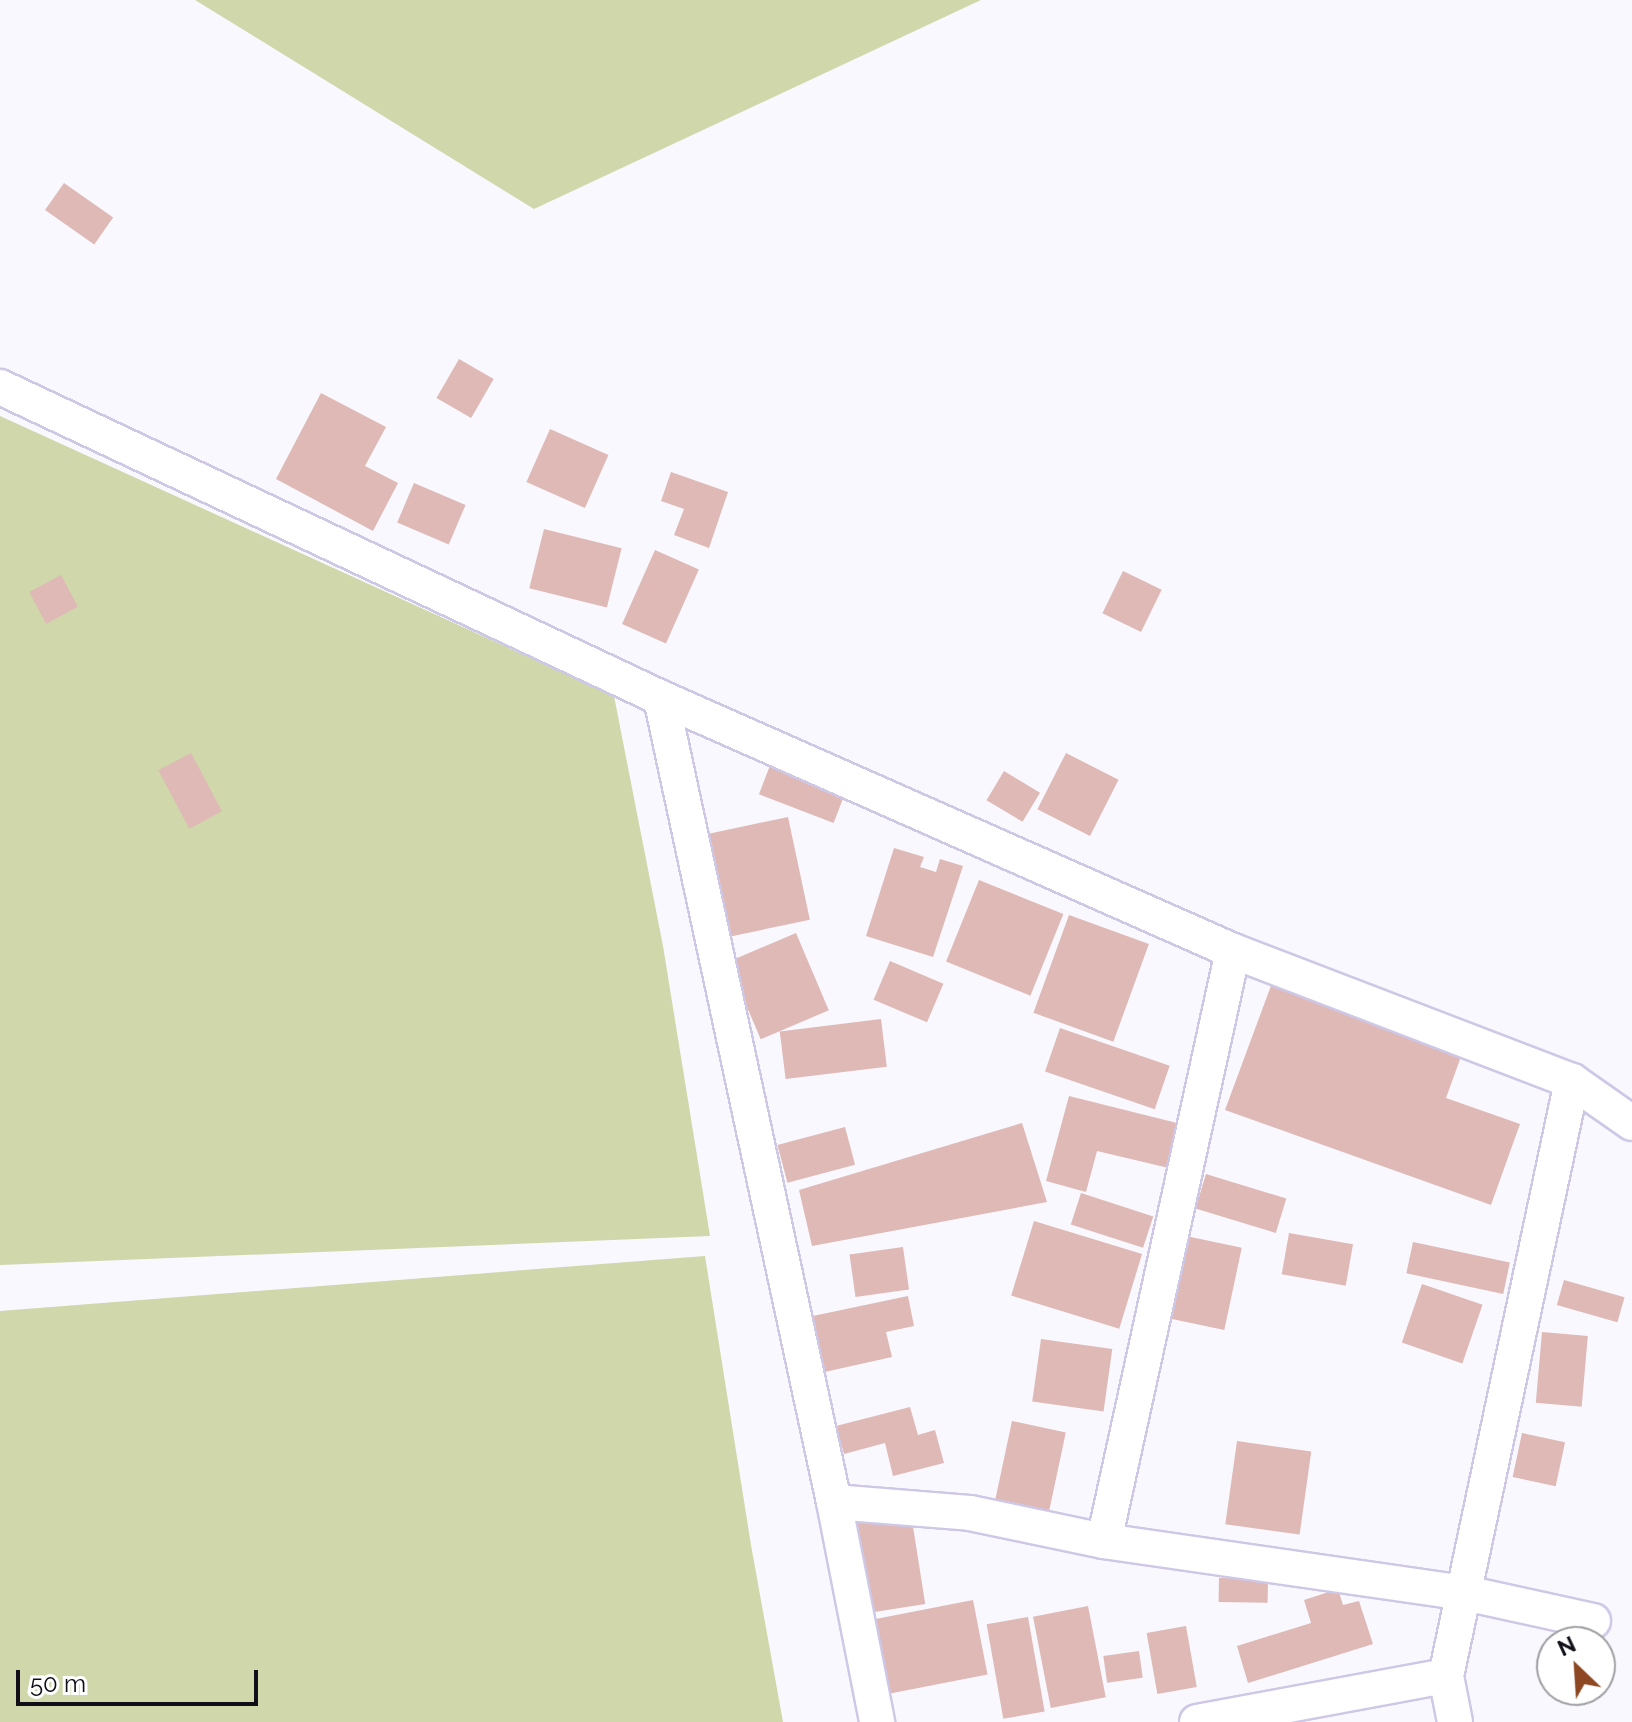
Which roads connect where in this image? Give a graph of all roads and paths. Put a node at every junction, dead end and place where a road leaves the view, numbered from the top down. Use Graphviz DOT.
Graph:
graph roads {
  1 [pos="0,387"];
  2 [pos="661,698"];
  3 [pos="1233,951"];
  4 [pos="1572,1081"];
  5 [pos="1632,1123"];
  6 [pos="834,1502"];
  7 [pos="1104,1541"];
  8 [pos="1465,1593"];
  9 [pos="1593,1621"];
  10 [pos="1446,1676"];
  11 [pos="877,1722"];
  12 [pos="1197,1722"];
  13 [pos="1455,1722"];
  1 -- 2 [label="street"];
  2 -- 3 [label="street"];
  2 -- 6 [label="street"];
  3 -- 4 [label="street"];
  3 -- 7 [label="street"];
  4 -- 5 [label="street"];
  4 -- 8 [label="street"];
  6 -- 7 [label="street"];
  6 -- 11 [label="street"];
  7 -- 8 [label="street"];
  8 -- 9 [label="street"];
  8 -- 10 [label="street"];
  10 -- 12 [label="street"];
  10 -- 13 [label="street"];
}
